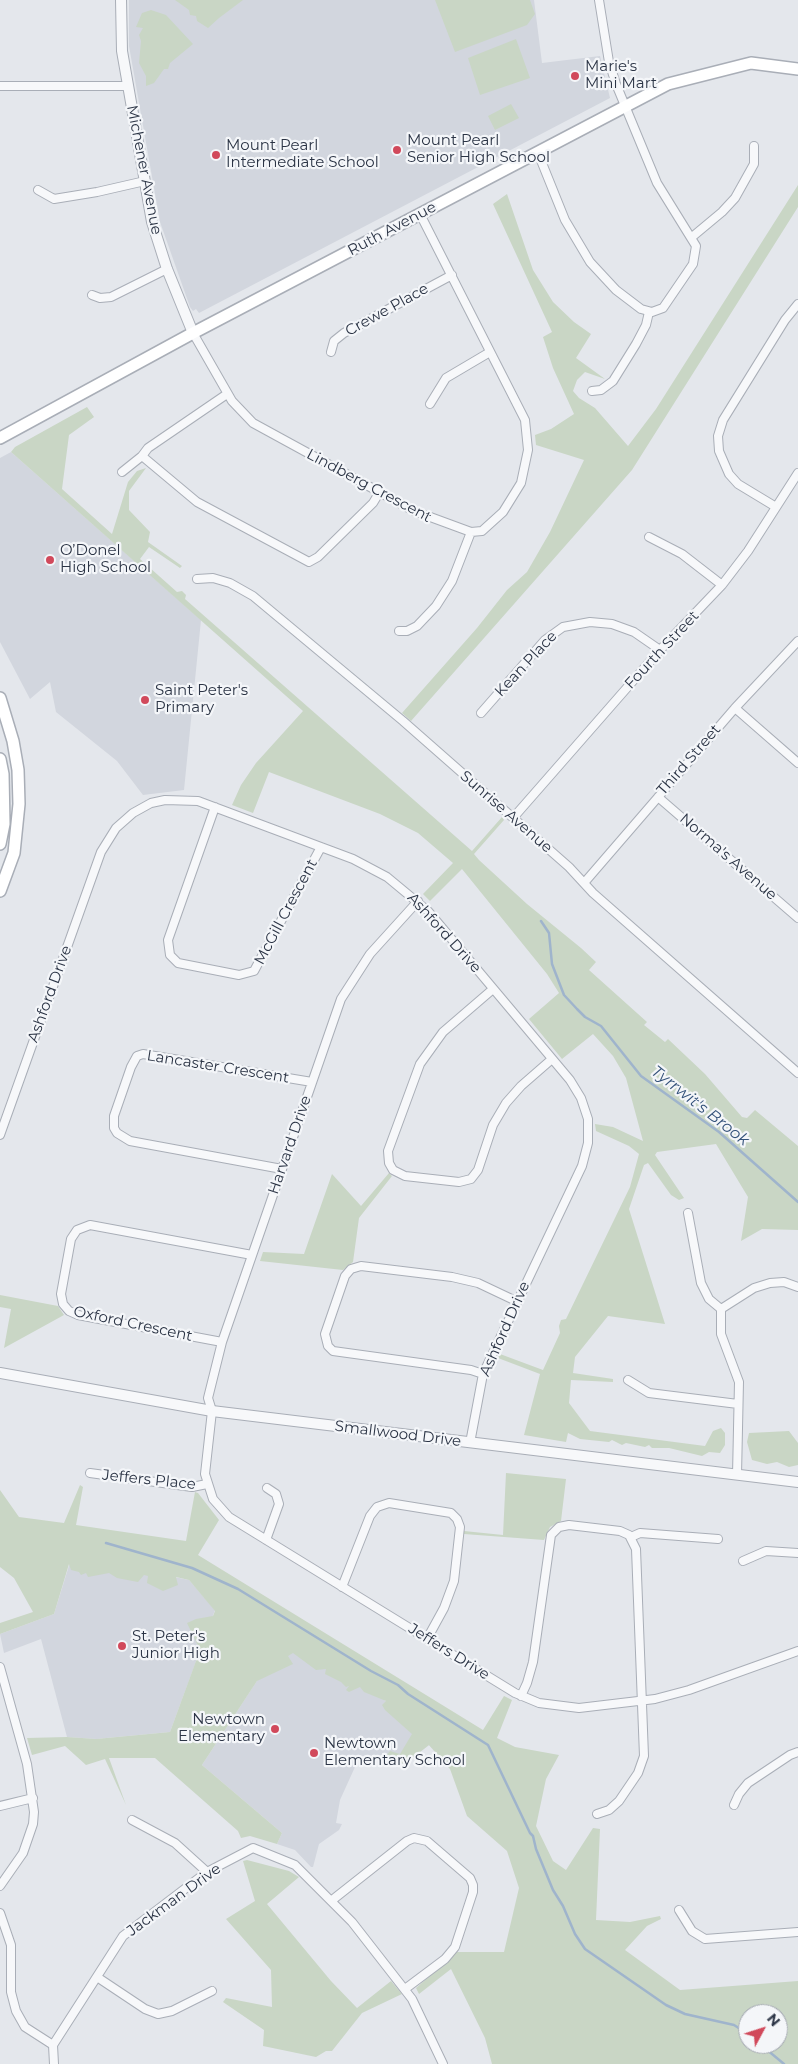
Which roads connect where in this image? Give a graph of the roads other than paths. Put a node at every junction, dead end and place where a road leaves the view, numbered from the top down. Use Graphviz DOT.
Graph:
graph roads {
  1 [pos="121,0"];
  2 [pos="599,0"];
  3 [pos="798,69"];
  4 [pos="0,86"];
  5 [pos="128,86"];
  6 [pos="625,106"];
  7 [pos="754,146"];
  8 [pos="538,153"];
  9 [pos="145,181"];
  10 [pos="38,190"];
  11 [pos="420,214"];
  12 [pos="692,237"];
  13 [pos="167,269"];
  14 [pos="452,275"];
  15 [pos="92,295"];
  16 [pos="798,304"];
  17 [pos="649,312"];
  18 [pos="193,334"];
  19 [pos="331,352"];
  20 [pos="490,352"];
  21 [pos="592,391"];
  22 [pos="227,394"];
  23 [pos="430,404"];
  24 [pos="0,438"];
  25 [pos="142,456"];
  26 [pos="122,472"];
  27 [pos="798,473"];
  28 [pos="379,493"];
  29 [pos="776,507"];
  30 [pos="471,532"];
  31 [pos="650,537"];
  32 [pos="197,579"];
  33 [pos="722,585"];
  34 [pos="399,630"];
  35 [pos="798,641"];
  36 [pos="660,650"];
  37 [pos="0,698"];
  38 [pos="735,708"];
  39 [pos="481,713"];
  40 [pos="0,759"];
  41 [pos="798,763"];
  42 [pos="658,797"];
  43 [pos="215,807"];
  44 [pos="513,818"];
  45 [pos="0,844"];
  46 [pos="321,847"];
  47 [pos="584,883"];
  48 [pos="0,891"];
  49 [pos="418,901"];
  50 [pos="798,918"];
  51 [pos="494,989"];
  52 [pos="552,1059"];
  53 [pos="798,1073"];
  54 [pos="312,1082"];
  55 [pos="4,1113"];
  56 [pos="0,1135"];
  57 [pos="282,1169"];
  58 [pos="688,1213"];
  59 [pos="252,1255"];
  60 [pos="798,1286"];
  61 [pos="516,1301"];
  62 [pos="721,1309"];
  63 [pos="222,1342"];
  64 [pos="0,1373"];
  65 [pos="484,1374"];
  66 [pos="628,1380"];
  67 [pos="738,1404"];
  68 [pos="212,1411"];
  69 [pos="470,1443"];
  70 [pos="90,1473"];
  71 [pos="737,1475"];
  72 [pos="798,1482"];
  73 [pos="207,1484"];
  74 [pos="267,1488"];
  75 [pos="632,1537"];
  76 [pos="718,1539"];
  77 [pos="266,1540"];
  78 [pos="798,1553"];
  79 [pos="743,1561"];
  80 [pos="342,1587"];
  81 [pos="426,1639"];
  82 [pos="798,1651"];
  83 [pos="0,1667"];
  84 [pos="521,1696"];
  85 [pos="643,1701"];
  86 [pos="798,1752"];
  87 [pos="33,1798"];
  88 [pos="734,1805"];
  89 [pos="0,1806"];
  90 [pos="597,1814"];
  91 [pos="132,1820"];
  92 [pos="206,1872"];
  93 [pos="0,1886"];
  94 [pos="331,1901"];
  95 [pos="680,1910"];
  96 [pos="0,1912"];
  97 [pos="798,1932"];
  98 [pos="97,1977"];
  99 [pos="405,1989"];
  100 [pos="212,1991"];
  101 [pos="52,2045"];
  102 [pos="54,2064"];
  103 [pos="443,2064"];
  1 -- 5 [label="street, Michener Avenue"];
  2 -- 6 [label="street"];
  3 -- 6 [label="main road, Ruth Avenue"];
  4 -- 5 [label="street"];
  5 -- 9 [label="street, Michener Avenue"];
  6 -- 8 [label="main road, Ruth Avenue"];
  6 -- 12 [label="street"];
  7 -- 12 [label="street"];
  8 -- 11 [label="main road, Ruth Avenue"];
  8 -- 17 [label="street"];
  9 -- 10 [label="street"];
  9 -- 13 [label="street, Michener Avenue"];
  11 -- 14 [label="street"];
  11 -- 18 [label="main road, Ruth Avenue"];
  12 -- 17 [label="street"];
  13 -- 15 [label="street"];
  13 -- 18 [label="street, Michener Avenue"];
  14 -- 19 [label="street, Crewe Place"];
  14 -- 20 [label="street"];
  16 -- 29 [label="street"];
  17 -- 21 [label="street"];
  18 -- 22 [label="street, Lindberg Crescent"];
  18 -- 24 [label="main road, Ruth Avenue"];
  20 -- 23 [label="street"];
  20 -- 30 [label="street"];
  22 -- 25 [label="street"];
  22 -- 28 [label="street, Lindberg Crescent"];
  25 -- 26 [label="street"];
  25 -- 28 [label="street"];
  27 -- 29 [label="street, Fourth Street"];
  28 -- 30 [label="street, Lindberg Crescent"];
  29 -- 33 [label="street, Fourth Street"];
  30 -- 34 [label="street"];
  31 -- 33 [label="street"];
  32 -- 44 [label="street, Sunrise Avenue"];
  33 -- 36 [label="street, Fourth Street"];
  35 -- 38 [label="street, Third Street"];
  36 -- 39 [label="street, Kean Place"];
  36 -- 44 [label="street, Fourth Street"];
  37 -- 48 [label="main road"];
  38 -- 41 [label="street"];
  38 -- 42 [label="street, Third Street"];
  40 -- 45 [label="main road"];
  42 -- 47 [label="street, Third Street"];
  42 -- 50 [label="street, Norma's Avenue"];
  43 -- 46 [label="street, Ashford Drive"];
  43 -- 46 [label="street, McGill Crescent"];
  43 -- 55 [label="street, Ashford Drive"];
  44 -- 47 [label="street, Sunrise Avenue"];
  46 -- 49 [label="street, Ashford Drive"];
  47 -- 53 [label="street, Sunrise Avenue"];
  49 -- 51 [label="street, Ashford Drive"];
  49 -- 54 [label="street, Harvard Drive"];
  51 -- 52 [label="street, Ashford Drive"];
  51 -- 52 [label="street"];
  52 -- 61 [label="street, Ashford Drive"];
  54 -- 57 [label="street, Harvard Drive"];
  54 -- 57 [label="street, Lancaster Crescent"];
  55 -- 56 [label="street, Ashford Drive"];
  57 -- 59 [label="street, Harvard Drive"];
  58 -- 62 [label="street"];
  59 -- 63 [label="street, Harvard Drive"];
  59 -- 63 [label="street, Oxford Crescent"];
  60 -- 62 [label="street"];
  61 -- 65 [label="street, Ashford Drive"];
  61 -- 65 [label="street"];
  62 -- 67 [label="street"];
  63 -- 68 [label="street, Harvard Drive"];
  64 -- 68 [label="street, Smallwood Drive"];
  65 -- 69 [label="street, Ashford Drive"];
  66 -- 67 [label="street"];
  67 -- 71 [label="street"];
  68 -- 69 [label="street, Smallwood Drive"];
  68 -- 73 [label="street, Jeffers Drive"];
  69 -- 71 [label="street, Smallwood Drive"];
  70 -- 73 [label="street, Jeffers Place"];
  71 -- 72 [label="street, Smallwood Drive"];
  73 -- 77 [label="street, Jeffers Drive"];
  74 -- 77 [label="street"];
  75 -- 76 [label="street"];
  75 -- 84 [label="street"];
  75 -- 85 [label="street"];
  77 -- 80 [label="street, Jeffers Drive"];
  78 -- 79 [label="street"];
  80 -- 81 [label="street, Jeffers Drive"];
  80 -- 81 [label="street"];
  81 -- 84 [label="street, Jeffers Drive"];
  82 -- 85 [label="street, Jeffers Drive"];
  83 -- 87 [label="street"];
  84 -- 85 [label="street, Jeffers Drive"];
  85 -- 90 [label="street"];
  86 -- 88 [label="street"];
  87 -- 89 [label="street"];
  87 -- 93 [label="street"];
  91 -- 92 [label="street"];
  92 -- 94 [label="street, Jackman Drive"];
  92 -- 98 [label="street, Jackman Drive"];
  94 -- 99 [label="street, Jackman Drive"];
  94 -- 99 [label="street"];
  95 -- 97 [label="street"];
  96 -- 101 [label="street"];
  98 -- 100 [label="street"];
  98 -- 101 [label="street, Jackman Drive"];
  99 -- 103 [label="street, Jackman Drive"];
  101 -- 102 [label="street"];
}
